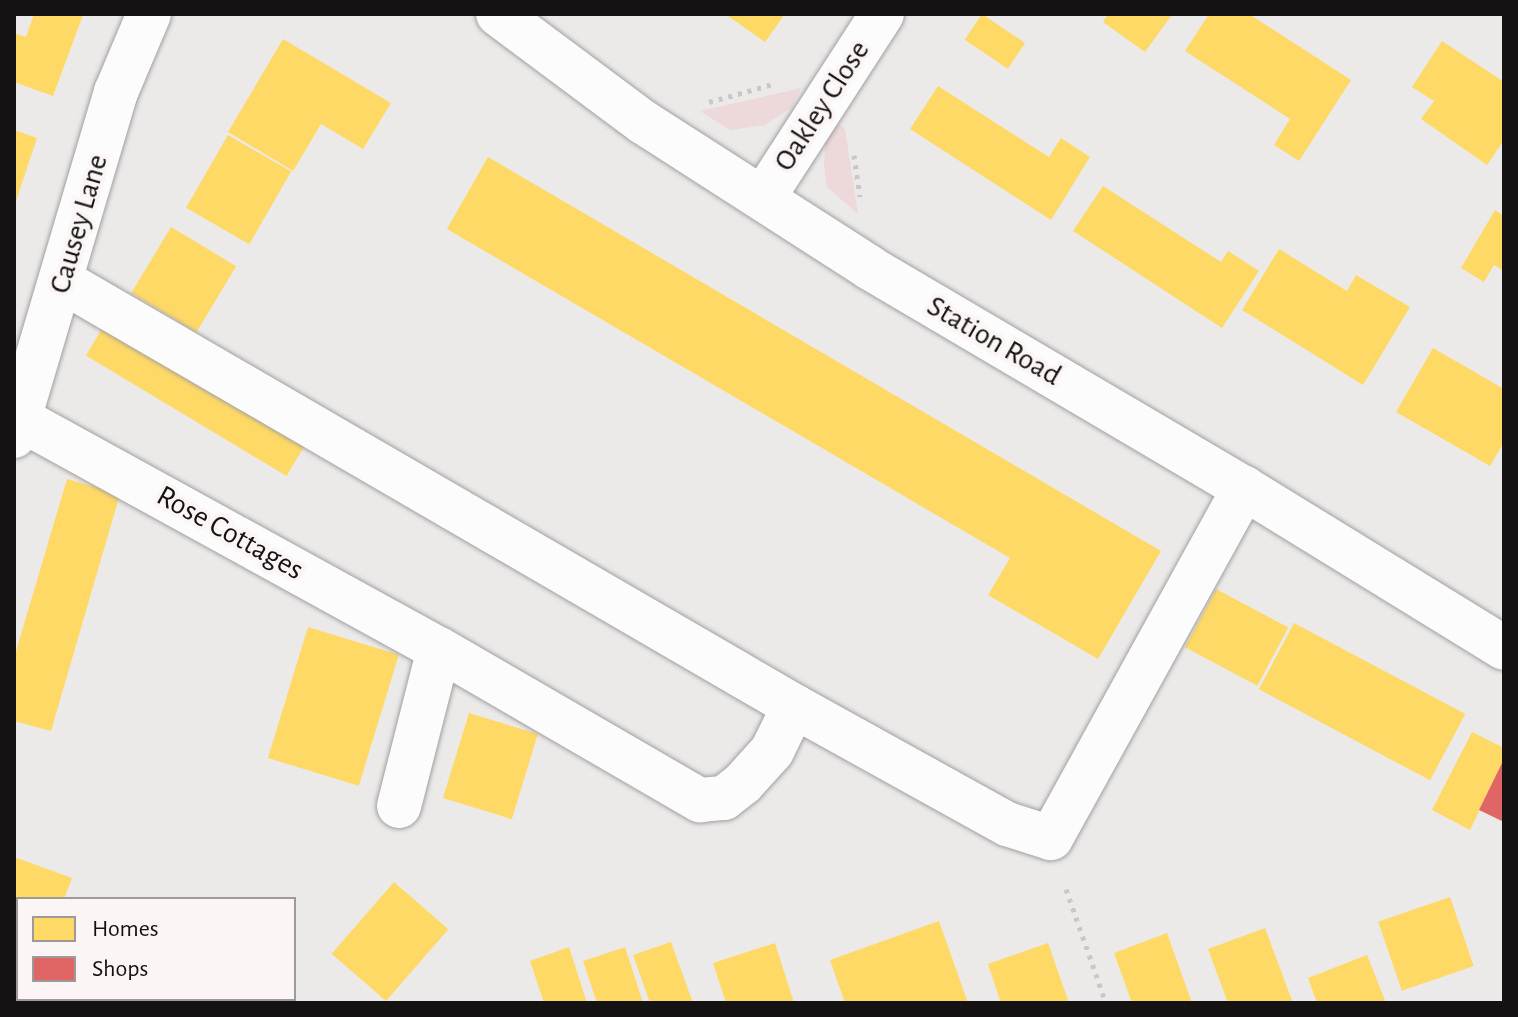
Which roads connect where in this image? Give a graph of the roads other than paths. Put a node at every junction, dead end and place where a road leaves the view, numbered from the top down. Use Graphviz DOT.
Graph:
graph roads {
  1 [pos="149,14"];
  2 [pos="498,14"];
  3 [pos="882,14"];
  4 [pos="763,198"];
  5 [pos="62,281"];
  6 [pos="17,428"];
  7 [pos="1244,488"];
  8 [pos="1504,648"];
  9 [pos="439,649"];
  10 [pos="794,706"];
  11 [pos="399,806"];
  1 -- 5 [label="street, Causey Lane"];
  2 -- 4 [label="street, Station Road"];
  3 -- 4 [label="street, Oakley Close"];
  4 -- 7 [label="street, Station Road"];
  5 -- 6 [label="street, Causey Lane"];
  5 -- 10 [label="street"];
  6 -- 9 [label="street, Rose Cottages"];
  7 -- 8 [label="street, Station Road"];
  7 -- 10 [label="street"];
  9 -- 10 [label="street, Rose Cottages"];
  9 -- 11 [label="street"];
}
